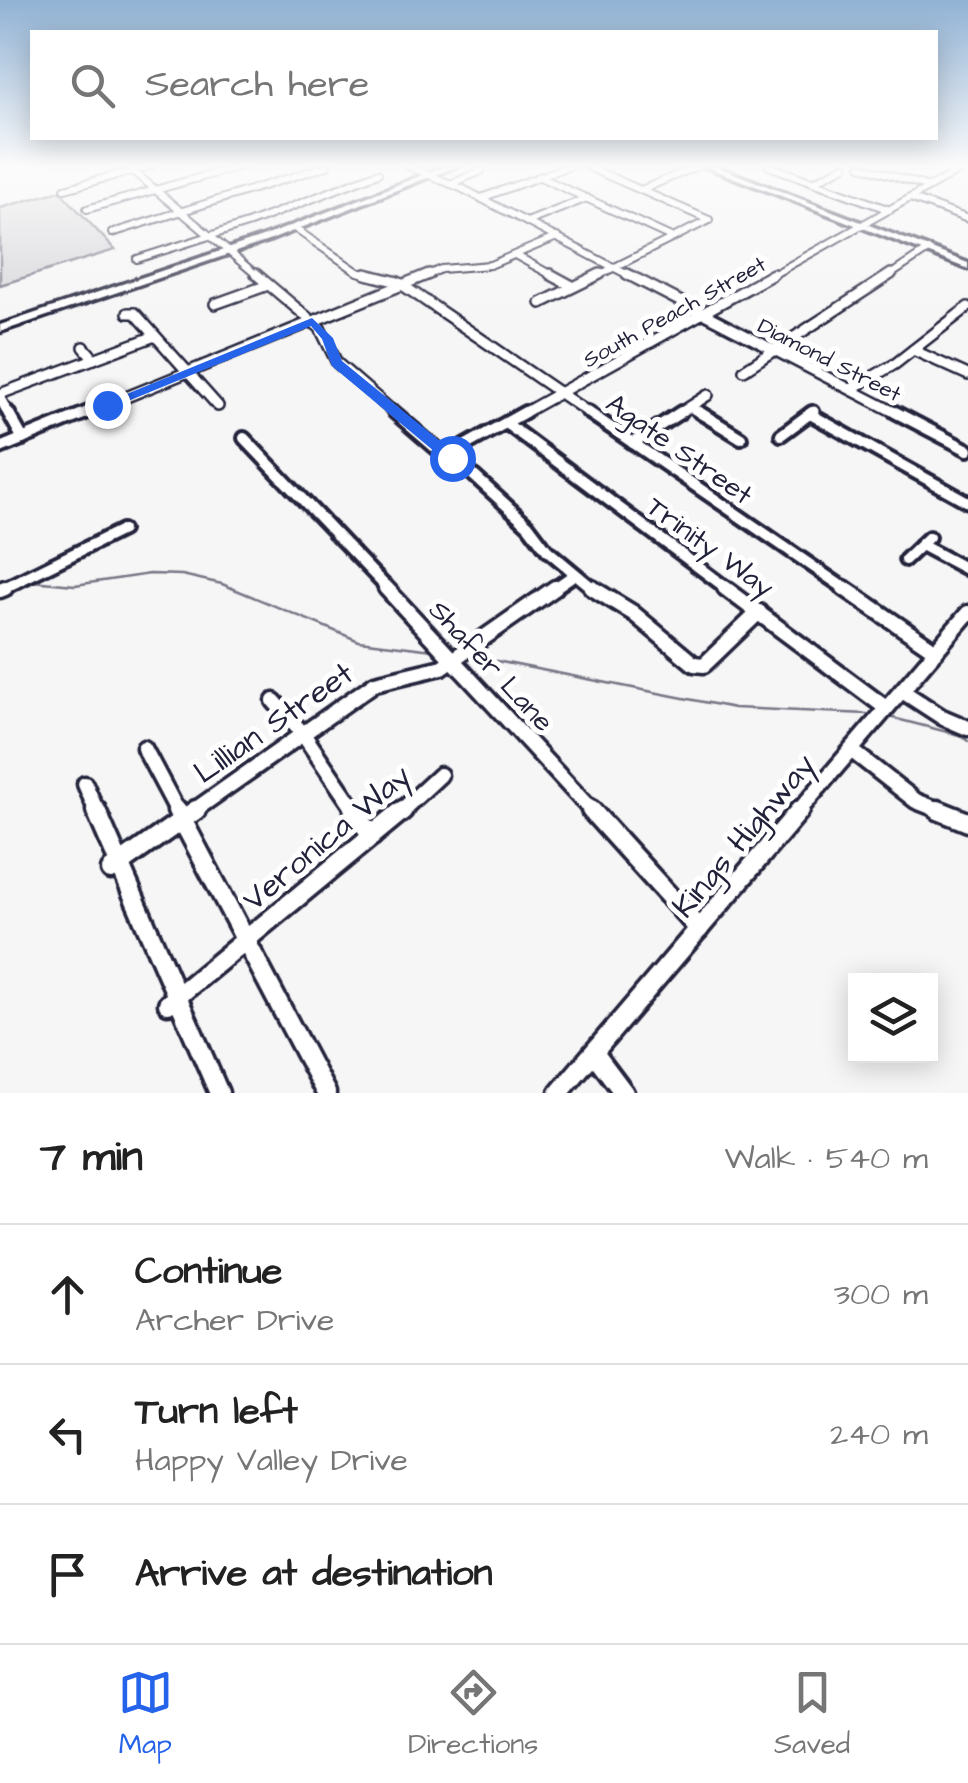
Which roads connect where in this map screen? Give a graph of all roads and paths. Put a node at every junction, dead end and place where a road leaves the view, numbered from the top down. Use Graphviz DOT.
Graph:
graph roads {
  1 [pos="165,217"];
  2 [pos="188,217"];
  3 [pos="260,217"];
  4 [pos="322,217"];
  5 [pos="518,217"];
  6 [pos="540,217"];
  7 [pos="628,217"];
  8 [pos="702,217"];
  9 [pos="839,217"];
  10 [pos="878,217"];
  11 [pos="528,222"];
  12 [pos="862,226"];
  13 [pos="294,228"];
  14 [pos="112,233"];
  15 [pos="210,236"];
  16 [pos="556,237"];
  17 [pos="673,238"];
  18 [pos="928,250"];
  19 [pos="229,252"];
  20 [pos="515,255"];
  21 [pos="138,259"];
  22 [pos="613,266"];
  23 [pos="968,266"];
  24 [pos="268,285"];
  25 [pos="402,285"];
  26 [pos="572,286"];
  27 [pos="540,303"];
  28 [pos="215,304"];
  29 [pos="128,312"];
  30 [pos="966,312"];
  31 [pos="705,314"];
  32 [pos="312,322"];
  33 [pos="0,329"];
  34 [pos="155,336"];
  35 [pos="84,346"];
  36 [pos="774,350"];
  37 [pos="913,350"];
  38 [pos="94,359"];
  39 [pos="744,370"];
  40 [pos="188,372"];
  41 [pos="968,375"];
  42 [pos="852,389"];
  43 [pos="562,394"];
  44 [pos="708,395"];
  45 [pos="0,396"];
  46 [pos="218,406"];
  47 [pos="690,407"];
  48 [pos="508,424"];
  49 [pos="781,436"];
  50 [pos="244,438"];
  51 [pos="741,438"];
  52 [pos="23,439"];
  53 [pos="634,443"];
  54 [pos="0,448"];
  55 [pos="968,450"];
  56 [pos="450,454"];
  57 [pos="968,502"];
  58 [pos="122,530"];
  59 [pos="906,560"];
  60 [pos="968,570"];
  61 [pos="575,574"];
  62 [pos="0,590"];
  63 [pos="759,612"];
  64 [pos="968,613"];
  65 [pos="936,651"];
  66 [pos="454,659"];
  67 [pos="902,690"];
  68 [pos="274,701"];
  69 [pos="886,708"];
  70 [pos="968,728"];
  71 [pos="303,734"];
  72 [pos="144,748"];
  73 [pos="851,750"];
  74 [pos="440,775"];
  75 [pos="85,784"];
  76 [pos="182,820"];
  77 [pos="968,822"];
  78 [pos="372,836"];
  79 [pos="115,867"];
  80 [pos="698,930"];
  81 [pos="246,940"];
  82 [pos="172,1000"];
  83 [pos="594,1053"];
  84 [pos="219,1093"];
  85 [pos="326,1093"];
  86 [pos="560,1093"];
  87 [pos="624,1093"];
  1 -- 14 [label="street"];
  2 -- 15 [label="street"];
  3 -- 15 [label="street"];
  4 -- 13 [label="main road"];
  5 -- 11 [label="street, Diamond Street"];
  6 -- 11 [label="street"];
  7 -- 17 [label="street"];
  8 -- 17 [label="street"];
  9 -- 12 [label="main road"];
  10 -- 12 [label="street, South Peach Street"];
  11 -- 16 [label="street, Diamond Street"];
  12 -- 18 [label="main road"];
  12 -- 31 [label="street, South Peach Street"];
  13 -- 19 [label="main road"];
  13 -- 25 [label="street, Agate Street"];
  15 -- 19 [label="street"];
  15 -- 21 [label="street"];
  16 -- 20 [label="street"];
  16 -- 22 [label="street, Diamond Street"];
  17 -- 22 [label="street"];
  18 -- 23 [label="main road"];
  18 -- 36 [label="street"];
  19 -- 24 [label="street"];
  19 -- 33 [label="main road"];
  20 -- 25 [label="street"];
  20 -- 26 [label="street"];
  22 -- 26 [label="street"];
  22 -- 31 [label="street, Diamond Street"];
  24 -- 28 [label="street"];
  24 -- 32 [label="street"];
  25 -- 32 [label="street"];
  25 -- 43 [label="street, Agate Street"];
  26 -- 27 [label="street"];
  29 -- 34 [label="street"];
  30 -- 37 [label="street"];
  31 -- 36 [label="street, Diamond Street"];
  31 -- 43 [label="street, South Peach Street"];
  32 -- 40 [label="street"];
  32 -- 56 [label="street"];
  34 -- 38 [label="street"];
  34 -- 40 [label="street"];
  35 -- 38 [label="street"];
  36 -- 39 [label="street"];
  36 -- 42 [label="street, Diamond Street"];
  37 -- 41 [label="street"];
  37 -- 42 [label="street"];
  38 -- 45 [label="street"];
  40 -- 46 [label="street"];
  40 -- 52 [label="street"];
  42 -- 55 [label="street, Diamond Street"];
  43 -- 48 [label="street, South Peach Street"];
  43 -- 53 [label="street, Agate Street"];
  44 -- 47 [label="street"];
  45 -- 52 [label="street"];
  47 -- 51 [label="street"];
  47 -- 53 [label="street"];
  48 -- 56 [label="street, South Peach Street"];
  48 -- 63 [label="street, Trinity Way"];
  49 -- 57 [label="street"];
  50 -- 66 [label="street, Shafer Lane"];
  52 -- 54 [label="street"];
  53 -- 65 [label="street, Agate Street"];
  56 -- 61 [label="street"];
  58 -- 62 [label="street"];
  59 -- 60 [label="street"];
  61 -- 63 [label="street"];
  61 -- 66 [label="street, Lillian Street"];
  63 -- 69 [label="street, Trinity Way"];
  64 -- 65 [label="street, Kings Highway"];
  65 -- 67 [label="street, Kings Highway"];
  66 -- 71 [label="street, Lillian Street"];
  66 -- 80 [label="street, Shafer Lane"];
  67 -- 69 [label="street, Kings Highway"];
  67 -- 70 [label="street"];
  68 -- 71 [label="street"];
  69 -- 73 [label="street, Kings Highway"];
  71 -- 76 [label="street, Lillian Street"];
  71 -- 78 [label="street"];
  72 -- 76 [label="street"];
  73 -- 77 [label="street"];
  73 -- 80 [label="street, Kings Highway"];
  74 -- 78 [label="street, Veronica Way"];
  75 -- 79 [label="street"];
  76 -- 79 [label="street, Lillian Street"];
  76 -- 81 [label="street"];
  78 -- 81 [label="street, Veronica Way"];
  79 -- 82 [label="street"];
  80 -- 83 [label="street, Kings Highway"];
  81 -- 82 [label="street, Veronica Way"];
  81 -- 85 [label="street"];
  82 -- 84 [label="street"];
  83 -- 86 [label="street, Kings Highway"];
  83 -- 87 [label="street"];
}
